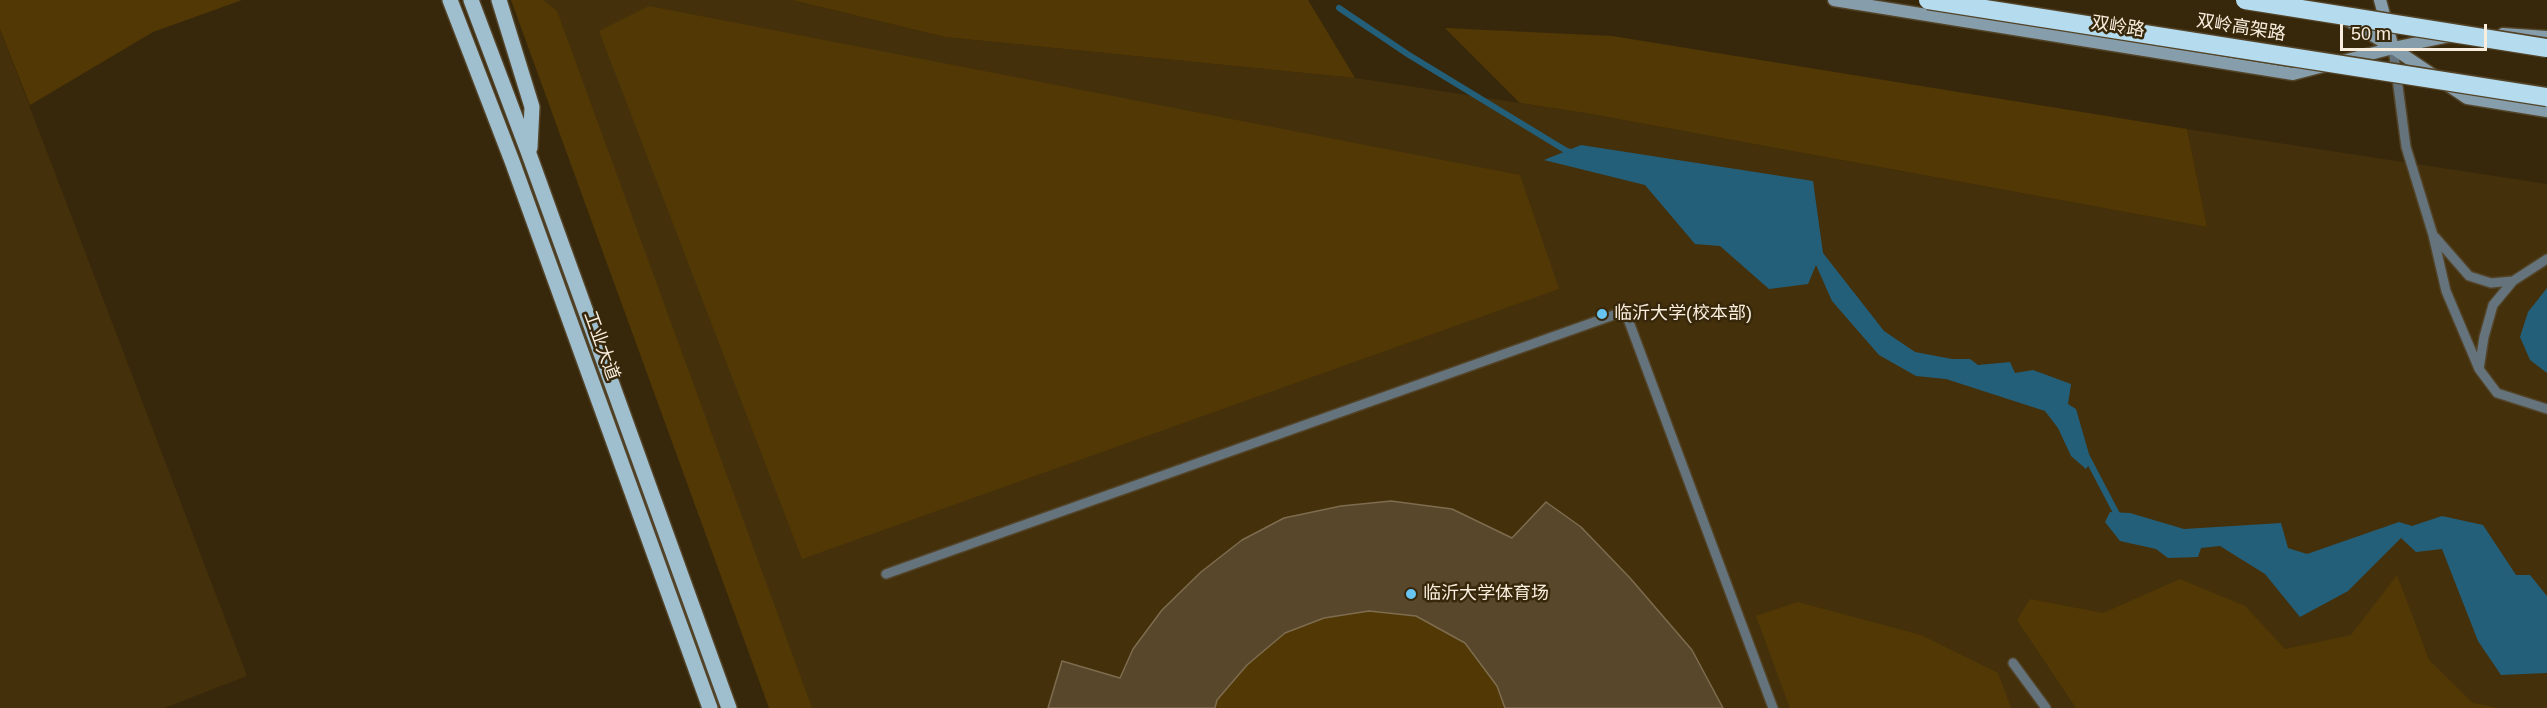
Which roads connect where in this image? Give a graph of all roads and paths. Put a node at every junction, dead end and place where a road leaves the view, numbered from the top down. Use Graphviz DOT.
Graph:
graph roads {
  1 [pos="450,0"];
  2 [pos="471,0"];
  3 [pos="499,0"];
  4 [pos="1834,0"];
  5 [pos="1928,0"];
  6 [pos="2245,0"];
  7 [pos="2314,0"];
  8 [pos="2380,0"];
  9 [pos="2547,37"];
  10 [pos="2393,48"];
  11 [pos="2547,48"];
  12 [pos="2547,97"];
  13 [pos="2547,111"];
  14 [pos="529,154"];
  15 [pos="2433,235"];
  16 [pos="2547,259"];
  17 [pos="2513,281"];
  18 [pos="2479,369"];
  19 [pos="2547,409"];
  20 [pos="886,574"];
  21 [pos="2013,663"];
  22 [pos="710,708"];
  23 [pos="729,708"];
  24 [pos="1773,708"];
  25 [pos="2046,708"];
  1 -- 22 [label="main road, 工业大道"];
  2 -- 14 [label="main road, 工业大道"];
  3 -- 14 [label="main road"];
  4 -- 10 [label="main road, 双岭路"];
  5 -- 12 [label="highway, 双岭高架路, bridge"];
  6 -- 11 [label="highway, 双岭高架路, bridge"];
  7 -- 10 [label="main road"];
  8 -- 10 [label="main road"];
  9 -- 10 [label="main road, 双岭路"];
  10 -- 13 [label="main road"];
  10 -- 15 [label="lane"];
  14 -- 23 [label="main road, 工业大道"];
  15 -- 17 [label="lane"];
  15 -- 18 [label="lane"];
  16 -- 17 [label="lane"];
  17 -- 18 [label="lane"];
  18 -- 19 [label="lane"];
  20 -- 24 [label="lane"];
  21 -- 25 [label="lane"];
}
